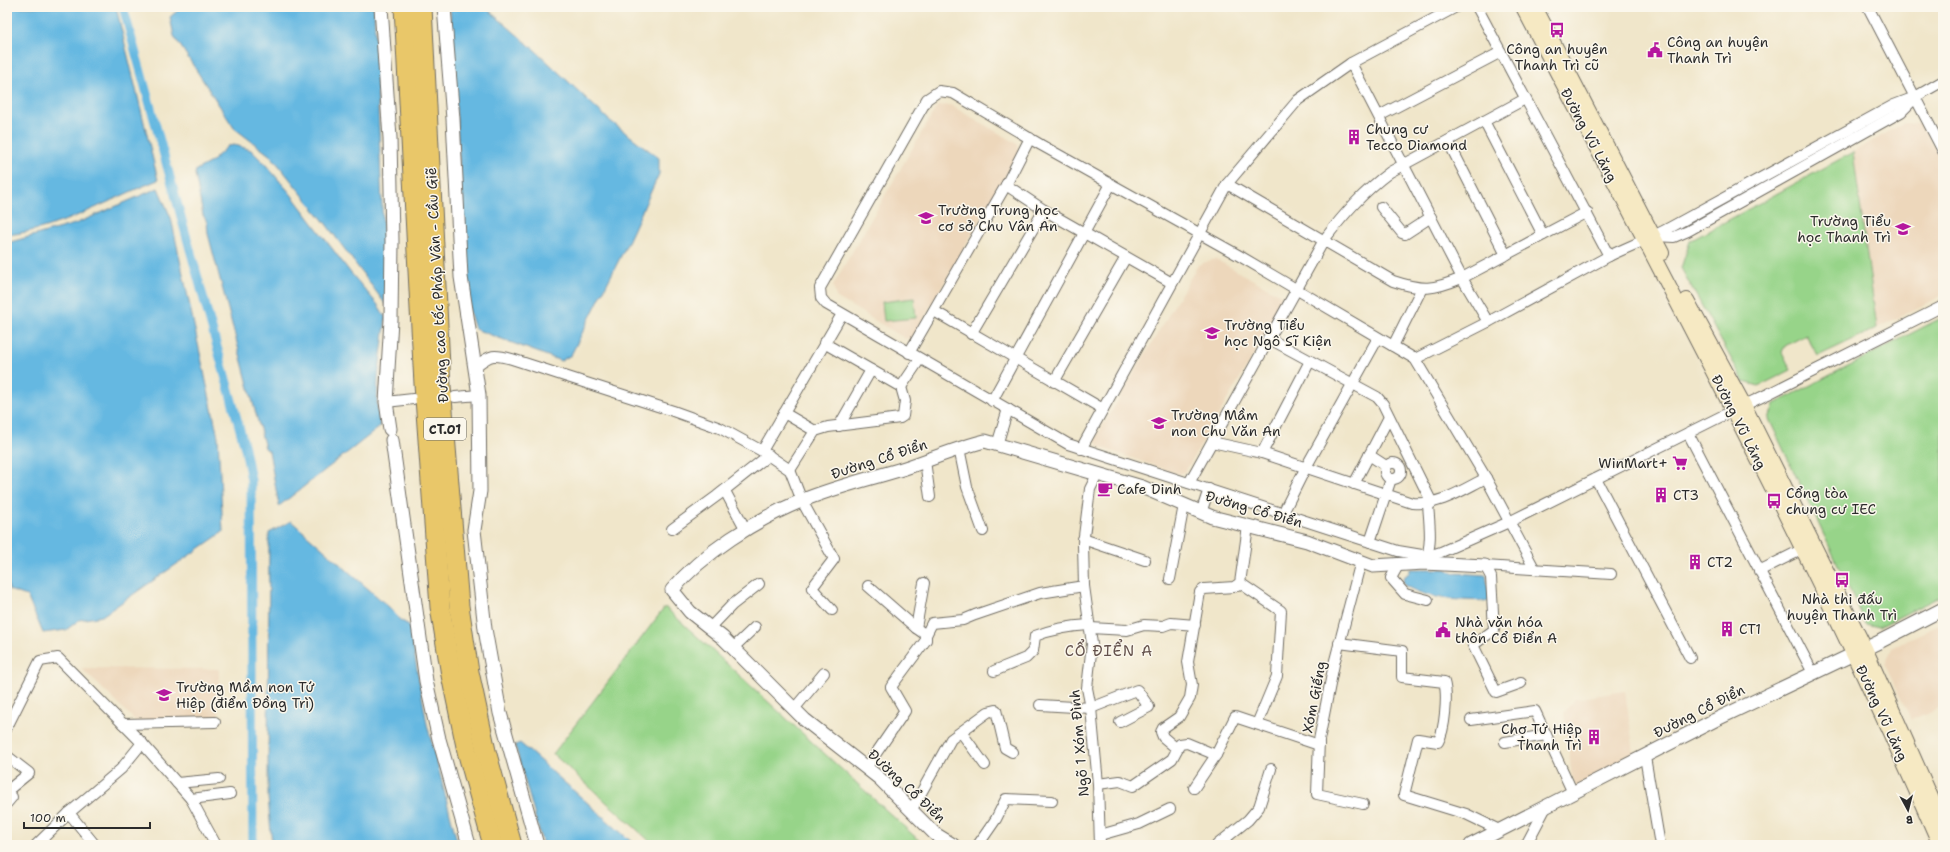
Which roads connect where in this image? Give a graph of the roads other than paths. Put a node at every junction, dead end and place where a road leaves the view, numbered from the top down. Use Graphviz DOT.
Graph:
graph roads {
  1 [pos="381,7"];
  2 [pos="404,7"];
  3 [pos="422,7"];
  4 [pos="444,7"];
  5 [pos="1456,7"];
  6 [pos="1477,7"];
  7 [pos="1523,7"];
  8 [pos="1535,7"];
  9 [pos="1868,7"];
  10 [pos="1501,52"];
  11 [pos="1351,63"];
  12 [pos="1943,81"];
  13 [pos="1915,97"];
  14 [pos="1525,99"];
  15 [pos="1379,116"];
  16 [pos="1484,121"];
  17 [pos="1030,138"];
  18 [pos="1448,141"];
  19 [pos="1943,151"];
  20 [pos="1404,164"];
  21 [pos="1111,184"];
  22 [pos="1227,184"];
  23 [pos="1006,185"];
  24 [pos="1381,207"];
  25 [pos="1044,210"];
  26 [pos="1587,212"];
  27 [pos="1431,217"];
  28 [pos="1085,233"];
  29 [pos="1200,234"];
  30 [pos="1543,235"];
  31 [pos="1648,237"];
  32 [pos="1324,240"];
  33 [pos="1506,255"];
  34 [pos="1610,256"];
  35 [pos="1126,257"];
  36 [pos="1462,278"];
  37 [pos="1172,283"];
  38 [pos="1422,288"];
  39 [pos="1296,289"];
  40 [pos="1943,306"];
  41 [pos="934,311"];
  42 [pos="842,314"];
  43 [pos="1488,322"];
  44 [pos="971,334"];
  45 [pos="1268,338"];
  46 [pos="1378,338"];
  47 [pos="824,343"];
  48 [pos="1393,346"];
  49 [pos="909,354"];
  50 [pos="920,359"];
  51 [pos="1414,359"];
  52 [pos="1016,360"];
  53 [pos="1310,361"];
  54 [pos="476,366"];
  55 [pos="871,370"];
  56 [pos="1054,382"];
  57 [pos="1352,384"];
  58 [pos="901,387"];
  59 [pos="479,395"];
  60 [pos="456,397"];
  61 [pos="413,399"];
  62 [pos="992,401"];
  63 [pos="386,402"];
  64 [pos="1739,407"];
  65 [pos="1103,409"];
  66 [pos="1008,410"];
  67 [pos="784,413"];
  68 [pos="1389,417"];
  69 [pos="839,426"];
  70 [pos="815,431"];
  71 [pos="1688,433"];
  72 [pos="1212,442"];
  73 [pos="998,445"];
  74 [pos="959,448"];
  75 [pos="1081,449"];
  76 [pos="765,453"];
  77 [pos="1262,454"];
  78 [pos="1369,455"];
  79 [pos="925,461"];
  80 [pos="1412,461"];
  81 [pos="1386,466"];
  82 [pos="1400,467"];
  83 [pos="1306,469"];
  84 [pos="790,470"];
  85 [pos="1098,473"];
  86 [pos="1486,478"];
  87 [pos="1391,479"];
  88 [pos="1596,479"];
  89 [pos="1189,483"];
  90 [pos="1354,484"];
  91 [pos="1209,489"];
  92 [pos="725,490"];
  93 [pos="1386,494"];
  94 [pos="930,497"];
  95 [pos="802,500"];
  96 [pos="1430,503"];
  97 [pos="1184,505"];
  98 [pos="1201,512"];
  99 [pos="1284,513"];
  100 [pos="1509,522"];
  101 [pos="1248,526"];
  102 [pos="672,529"];
  103 [pos="746,530"];
  104 [pos="983,530"];
  105 [pos="1083,539"];
  106 [pos="1370,542"];
  107 [pos="1803,549"];
  108 [pos="1426,559"];
  109 [pos="1145,560"];
  110 [pos="1361,561"];
  111 [pos="1399,564"];
  112 [pos="1486,566"];
  113 [pos="1534,568"];
  114 [pos="1759,571"];
  115 [pos="1611,574"];
  116 [pos="1170,579"];
  117 [pos="924,583"];
  118 [pos="1240,583"];
  119 [pos="759,584"];
  120 [pos="868,586"];
  121 [pos="1084,586"];
  122 [pos="1428,600"];
  123 [pos="1943,609"];
  124 [pos="832,610"];
  125 [pos="1195,625"];
  126 [pos="1090,626"];
  127 [pos="755,627"];
  128 [pos="710,628"];
  129 [pos="916,628"];
  130 [pos="926,635"];
  131 [pos="1340,643"];
  132 [pos="733,648"];
  133 [pos="1860,650"];
  134 [pos="1690,658"];
  135 [pos="994,671"];
  136 [pos="824,673"];
  137 [pos="1813,673"];
  138 [pos="1521,683"];
  139 [pos="1040,705"];
  140 [pos="1090,708"];
  141 [pos="794,709"];
  142 [pos="1471,720"];
  143 [pos="215,722"];
  144 [pos="1120,722"];
  145 [pos="123,724"];
  146 [pos="1257,724"];
  147 [pos="7,727"];
  148 [pos="961,732"];
  149 [pos="1546,735"];
  150 [pos="1505,742"];
  151 [pos="142,743"];
  152 [pos="1319,745"];
  153 [pos="1177,749"];
  154 [pos="1012,752"];
  155 [pos="1216,755"];
  156 [pos="7,756"];
  157 [pos="1645,757"];
  158 [pos="985,765"];
  159 [pos="866,768"];
  160 [pos="1271,769"];
  161 [pos="219,779"];
  162 [pos="177,783"];
  163 [pos="1098,784"];
  164 [pos="1194,788"];
  165 [pos="7,792"];
  166 [pos="1573,793"];
  167 [pos="230,794"];
  168 [pos="1925,796"];
  169 [pos="191,799"];
  170 [pos="1052,801"];
  171 [pos="7,803"];
  172 [pos="1363,804"];
  173 [pos="1545,808"];
  174 [pos="1170,809"];
  175 [pos="911,811"];
  176 [pos="69,813"];
  177 [pos="1943,824"];
  178 [pos="1499,830"];
  179 [pos="1100,840"];
  180 [pos="36,845"];
  181 [pos="95,845"];
  182 [pos="216,845"];
  183 [pos="469,845"];
  184 [pos="493,845"];
  185 [pos="512,845"];
  186 [pos="537,845"];
  187 [pos="953,845"];
  188 [pos="978,845"];
  189 [pos="1217,845"];
  190 [pos="1471,845"];
  191 [pos="1526,845"];
  192 [pos="1660,845"];
  193 [pos="1940,845"];
  1 -- 63 [label="street"];
  2 -- 184 [label="highway, Đường cao tốc Pháp Vân - Cầu Giẽ / CT.01"];
  3 -- 185 [label="highway, Đường cao tốc Pháp Vân - Cầu Giẽ / CT.01"];
  4 -- 54 [label="street"];
  5 -- 11 [label="street"];
  6 -- 10 [label="street"];
  7 -- 31 [label="main road, Đường Vũ Lăng"];
  8 -- 31 [label="main road, Đường Vũ Lăng"];
  9 -- 13 [label="street"];
  10 -- 14 [label="street"];
  10 -- 15 [label="street"];
  11 -- 15 [label="street"];
  11 -- 22 [label="street"];
  12 -- 13 [label="street"];
  13 -- 19 [label="street"];
  13 -- 31 [label="street"];
  14 -- 16 [label="street"];
  14 -- 26 [label="street"];
  15 -- 20 [label="street"];
  16 -- 18 [label="street"];
  16 -- 30 [label="street"];
  17 -- 21 [label="street"];
  17 -- 23 [label="street"];
  17 -- 42 [label="street"];
  18 -- 20 [label="street"];
  18 -- 33 [label="street"];
  20 -- 27 [label="street"];
  20 -- 32 [label="street"];
  21 -- 28 [label="street"];
  21 -- 29 [label="street"];
  22 -- 29 [label="street"];
  22 -- 32 [label="street"];
  23 -- 25 [label="street"];
  23 -- 41 [label="street"];
  24 -- 27 [label="street"];
  25 -- 28 [label="street"];
  25 -- 44 [label="street"];
  26 -- 30 [label="street"];
  26 -- 34 [label="street"];
  27 -- 36 [label="street"];
  28 -- 35 [label="street"];
  28 -- 52 [label="street"];
  29 -- 37 [label="street"];
  29 -- 39 [label="street"];
  30 -- 33 [label="street"];
  31 -- 34 [label="street"];
  31 -- 64 [label="main road, Đường Vũ Lăng"];
  32 -- 38 [label="street"];
  32 -- 39 [label="street"];
  33 -- 36 [label="street"];
  34 -- 43 [label="street"];
  35 -- 37 [label="street"];
  35 -- 56 [label="street"];
  36 -- 38 [label="street"];
  36 -- 43 [label="street"];
  37 -- 65 [label="street"];
  38 -- 48 [label="street"];
  39 -- 45 [label="street"];
  39 -- 46 [label="street"];
  40 -- 64 [label="street"];
  41 -- 44 [label="street"];
  41 -- 49 [label="street"];
  42 -- 47 [label="street"];
  42 -- 49 [label="street"];
  43 -- 51 [label="street"];
  44 -- 52 [label="street"];
  45 -- 53 [label="street"];
  45 -- 72 [label="street"];
  46 -- 48 [label="street"];
  46 -- 57 [label="street"];
  47 -- 55 [label="street"];
  47 -- 67 [label="street"];
  48 -- 51 [label="street"];
  49 -- 50 [label="street"];
  50 -- 58 [label="street"];
  50 -- 62 [label="street"];
  51 -- 86 [label="street"];
  52 -- 56 [label="street"];
  52 -- 62 [label="street"];
  53 -- 57 [label="street"];
  53 -- 77 [label="street"];
  54 -- 59 [label="street"];
  54 -- 76 [label="street"];
  55 -- 58 [label="street"];
  55 -- 69 [label="street"];
  56 -- 65 [label="street"];
  57 -- 68 [label="street"];
  57 -- 83 [label="street"];
  58 -- 69 [label="street"];
  59 -- 60 [label="street"];
  59 -- 186 [label="street"];
  61 -- 63 [label="street"];
  62 -- 66 [label="street"];
  63 -- 183 [label="street"];
  64 -- 71 [label="street"];
  64 -- 107 [label="main road, Đường Vũ Lăng"];
  64 -- 133 [label="main road, Đường Vũ Lăng"];
  65 -- 75 [label="street"];
  66 -- 73 [label="street"];
  66 -- 75 [label="street"];
  67 -- 70 [label="street"];
  67 -- 76 [label="street"];
  68 -- 78 [label="street"];
  68 -- 80 [label="street"];
  69 -- 70 [label="street"];
  70 -- 84 [label="street"];
  71 -- 88 [label="street"];
  71 -- 114 [label="street"];
  72 -- 77 [label="street"];
  72 -- 89 [label="street"];
  73 -- 74 [label="street, Đường Cổ Điển"];
  73 -- 85 [label="street, Đường Cổ Điển"];
  74 -- 79 [label="street, Đường Cổ Điển"];
  74 -- 104 [label="street"];
  75 -- 89 [label="street"];
  76 -- 84 [label="street"];
  76 -- 92 [label="street"];
  77 -- 83 [label="street"];
  78 -- 81 [label="street"];
  78 -- 90 [label="street"];
  79 -- 94 [label="street"];
  79 -- 95 [label="street, Đường Cổ Điển"];
  80 -- 82 [label="street"];
  80 -- 96 [label="street"];
  81 -- 82 [label="street"];
  81 -- 87 [label="street"];
  82 -- 87 [label="street"];
  83 -- 90 [label="street"];
  83 -- 99 [label="street"];
  84 -- 95 [label="street"];
  85 -- 97 [label="street, Đường Cổ Điển"];
  85 -- 105 [label="street, Ngõ 1 Xóm Đình"];
  86 -- 96 [label="street"];
  86 -- 100 [label="street"];
  87 -- 93 [label="street"];
  88 -- 100 [label="street"];
  88 -- 134 [label="street"];
  89 -- 91 [label="street"];
  90 -- 93 [label="street"];
  91 -- 98 [label="street"];
  91 -- 99 [label="street"];
  92 -- 102 [label="street"];
  92 -- 103 [label="street"];
  93 -- 96 [label="street"];
  93 -- 106 [label="street"];
  95 -- 103 [label="street, Đường Cổ Điển"];
  95 -- 124 [label="street"];
  96 -- 108 [label="street"];
  97 -- 98 [label="street, Đường Cổ Điển"];
  97 -- 116 [label="street"];
  98 -- 101 [label="street, Đường Cổ Điển"];
  99 -- 106 [label="street"];
  100 -- 108 [label="street"];
  100 -- 113 [label="street"];
  101 -- 110 [label="street, Đường Cổ Điển"];
  101 -- 118 [label="street"];
  103 -- 128 [label="street, Đường Cổ Điển"];
  105 -- 109 [label="street"];
  105 -- 121 [label="street, Ngõ 1 Xóm Đình"];
  106 -- 108 [label="street"];
  107 -- 114 [label="street"];
  107 -- 133 [label="main road, Đường Vũ Lăng"];
  108 -- 111 [label="street, Đường Cổ Điển"];
  108 -- 112 [label="street, Đường Cổ Điển"];
  110 -- 111 [label="street, Đường Cổ Điển"];
  110 -- 131 [label="street, Xóm Giếng"];
  111 -- 122 [label="street"];
  112 -- 113 [label="street"];
  112 -- 138 [label="street"];
  113 -- 115 [label="street"];
  114 -- 137 [label="street"];
  117 -- 129 [label="street"];
  118 -- 125 [label="street"];
  118 -- 146 [label="street"];
  119 -- 128 [label="street"];
  120 -- 129 [label="street"];
  121 -- 126 [label="street, Ngõ 1 Xóm Đình"];
  121 -- 130 [label="street"];
  123 -- 133 [label="street, Đường Cổ Điển"];
  125 -- 126 [label="street"];
  125 -- 153 [label="street"];
  126 -- 135 [label="street"];
  126 -- 140 [label="street, Ngõ 1 Xóm Đình"];
  127 -- 132 [label="street"];
  128 -- 132 [label="street, Đường Cổ Điển"];
  129 -- 130 [label="street"];
  130 -- 159 [label="street"];
  131 -- 152 [label="street, Xóm Giếng"];
  131 -- 178 [label="street"];
  132 -- 141 [label="street, Đường Cổ Điển"];
  133 -- 137 [label="street, Đường Cổ Điển"];
  133 -- 168 [label="main road, Đường Vũ Lăng"];
  136 -- 141 [label="street"];
  137 -- 157 [label="street, Đường Cổ Điển"];
  139 -- 140 [label="street, Ngõ 1 Xóm Đình"];
  140 -- 144 [label="street, Ngõ 1 Xóm Đình"];
  140 -- 163 [label="street, Ngõ 1 Xóm Đình"];
  141 -- 159 [label="street, Đường Cổ Điển"];
  142 -- 149 [label="street"];
  143 -- 145 [label="street"];
  145 -- 147 [label="street"];
  145 -- 151 [label="street"];
  146 -- 152 [label="street"];
  146 -- 155 [label="street"];
  148 -- 154 [label="street"];
  148 -- 158 [label="street"];
  148 -- 175 [label="street"];
  149 -- 150 [label="street"];
  149 -- 166 [label="street"];
  151 -- 162 [label="street"];
  151 -- 176 [label="street"];
  152 -- 172 [label="street, Xóm Giếng"];
  153 -- 155 [label="street"];
  153 -- 163 [label="street, Ngõ 1 Xóm Đình"];
  155 -- 164 [label="street"];
  156 -- 165 [label="street"];
  157 -- 166 [label="street, Đường Cổ Điển"];
  157 -- 192 [label="street"];
  159 -- 175 [label="street, Đường Cổ Điển"];
  160 -- 189 [label="street"];
  161 -- 162 [label="street"];
  162 -- 169 [label="street"];
  163 -- 179 [label="street, Ngõ 1 Xóm Đình"];
  165 -- 171 [label="street"];
  166 -- 173 [label="street, Đường Cổ Điển"];
  167 -- 169 [label="street"];
  168 -- 177 [label="main road, Đường Vũ Lăng"];
  168 -- 193 [label="main road, Đường Vũ Lăng"];
  169 -- 182 [label="street"];
  170 -- 188 [label="street"];
  173 -- 178 [label="street, Đường Cổ Điển"];
  173 -- 191 [label="street"];
  174 -- 179 [label="street"];
  175 -- 187 [label="street, Đường Cổ Điển"];
  176 -- 180 [label="street"];
  176 -- 181 [label="street"];
  178 -- 190 [label="street, Đường Cổ Điển"];
}
